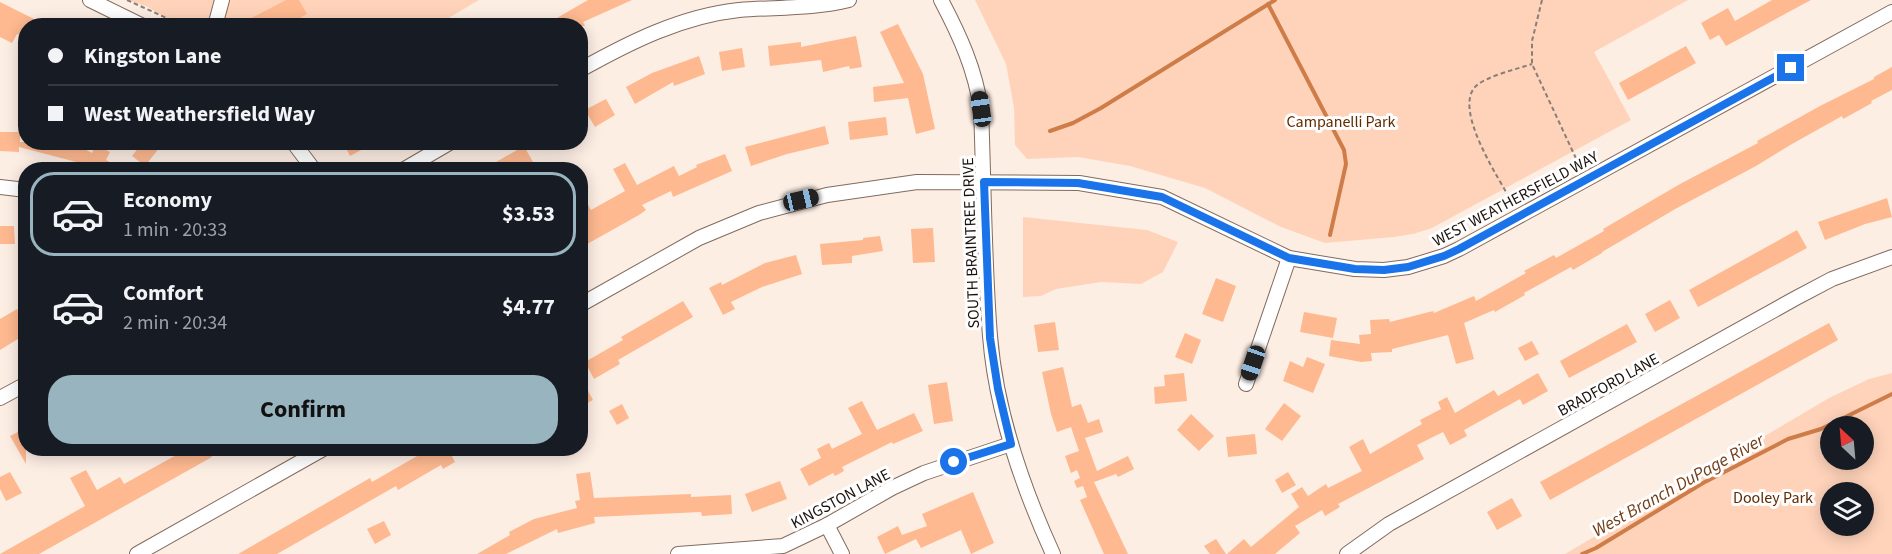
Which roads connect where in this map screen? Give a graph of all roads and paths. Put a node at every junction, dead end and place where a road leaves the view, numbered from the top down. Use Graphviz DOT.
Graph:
graph roads {
  1 [pos="90,0"];
  2 [pos="127,0"];
  3 [pos="222,0"];
  4 [pos="849,0"];
  5 [pos="941,0"];
  6 [pos="1542,0"];
  7 [pos="1892,12"];
  8 [pos="127,18"];
  9 [pos="166,18"];
  10 [pos="217,18"];
  11 [pos="1532,64"];
  12 [pos="588,66"];
  13 [pos="437,150"];
  14 [pos="417,162"];
  15 [pos="1581,170"];
  16 [pos="984,182"];
  17 [pos="0,187"];
  18 [pos="18,189"];
  19 [pos="1514,207"];
  20 [pos="1892,257"];
  21 [pos="1289,258"];
  22 [pos="588,301"];
  23 [pos="1246,384"];
  24 [pos="18,388"];
  25 [pos="0,398"];
  26 [pos="1011,444"];
  27 [pos="311,456"];
  28 [pos="827,525"];
  29 [pos="137,554"];
  30 [pos="678,554"];
  31 [pos="842,554"];
  32 [pos="1053,554"];
  33 [pos="1347,554"];
  1 -- 8 [label="street"];
  2 -- 9 [label="path"];
  3 -- 10 [label="street"];
  4 -- 12 [label="street"];
  5 -- 16 [label="street, SOUTH BRAINTREE DRIVE"];
  6 -- 11 [label="path"];
  7 -- 21 [label="street, WEST WEATHERSFIELD WAY"];
  11 -- 15 [label="path"];
  11 -- 19 [label="path"];
  13 -- 14 [label="street"];
  16 -- 21 [label="street, WEST WEATHERSFIELD WAY"];
  16 -- 22 [label="street, WEST WEATHERSFIELD WAY"];
  16 -- 26 [label="street, SOUTH BRAINTREE DRIVE"];
  17 -- 18 [label="street"];
  20 -- 33 [label="street, BRADFORD LANE"];
  21 -- 23 [label="street"];
  24 -- 25 [label="street"];
  26 -- 28 [label="street, KINGSTON LANE"];
  26 -- 32 [label="street, SOUTH BRAINTREE DRIVE"];
  27 -- 29 [label="street"];
  28 -- 30 [label="street, KINGSTON LANE"];
  28 -- 31 [label="street"];
}
